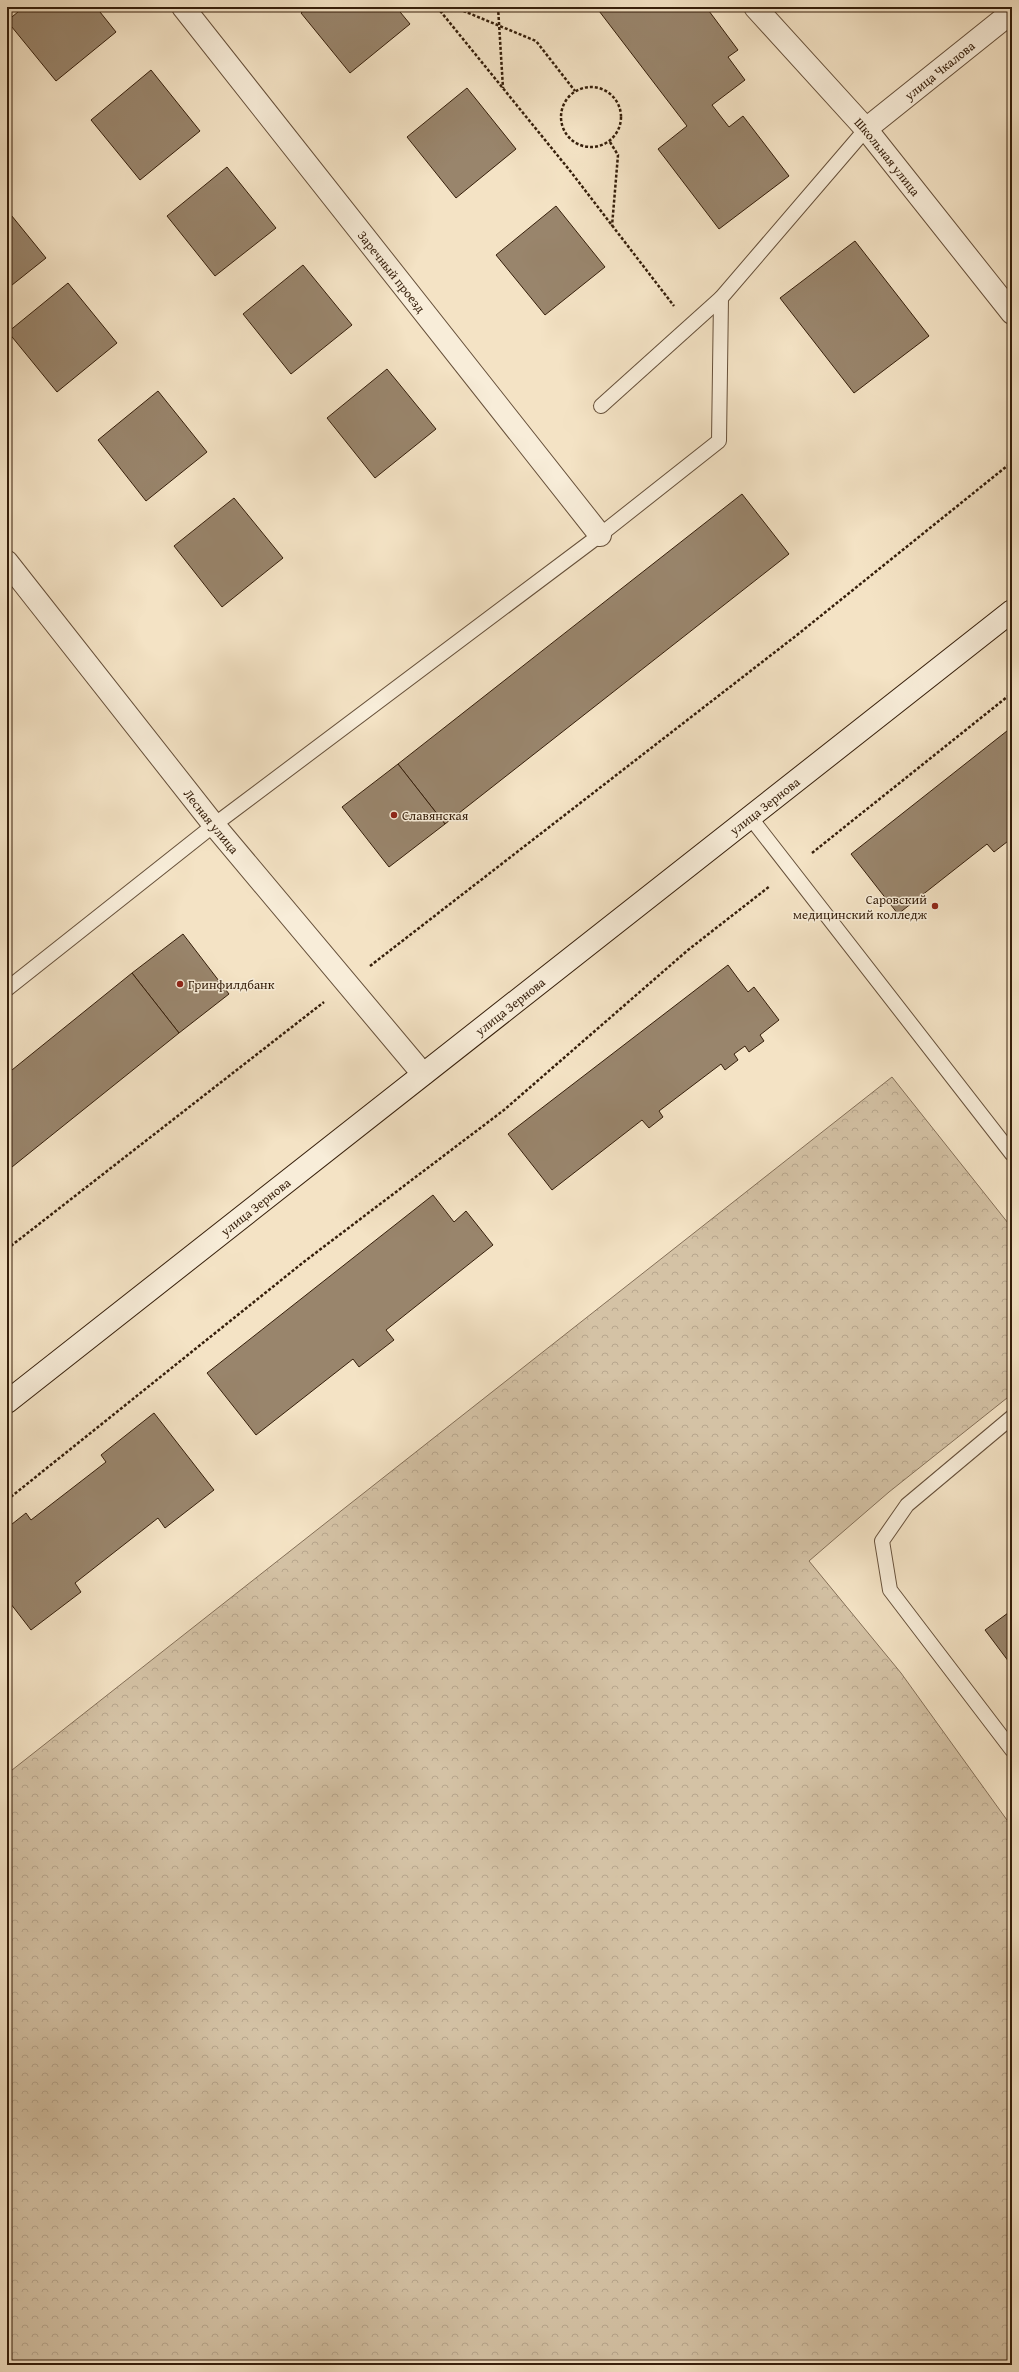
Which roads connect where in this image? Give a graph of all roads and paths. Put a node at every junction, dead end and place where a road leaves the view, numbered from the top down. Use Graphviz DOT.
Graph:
graph roads {
  1 [pos="183,7"];
  2 [pos="437,7"];
  3 [pos="454,7"];
  4 [pos="498,7"];
  5 [pos="755,7"];
  6 [pos="1012,12"];
  7 [pos="499,24"];
  8 [pos="504,89"];
  9 [pos="575,91"];
  10 [pos="866,129"];
  11 [pos="610,142"];
  12 [pos="612,226"];
  13 [pos="721,298"];
  14 [pos="1012,313"];
  15 [pos="690,326"];
  16 [pos="601,406"];
  17 [pos="1012,462"];
  18 [pos="600,535"];
  19 [pos="7,562"];
  20 [pos="1012,611"];
  21 [pos="1012,693"];
  22 [pos="750,817"];
  23 [pos="214,825"];
  24 [pos="790,870"];
  25 [pos="347,984"];
  26 [pos="7,989"];
  27 [pos="423,1074"];
  28 [pos="1012,1154"];
  29 [pos="7,1249"];
  30 [pos="7,1402"];
  31 [pos="1012,1417"];
  32 [pos="7,1500"];
  33 [pos="1012,1750"];
  1 -- 18 [label="street, Заречный проезд"];
  2 -- 8 [label="path"];
  3 -- 7 [label="path"];
  4 -- 7 [label="path"];
  5 -- 10 [label="street, Школьная улица"];
  6 -- 10 [label="street, улица Чкалова"];
  7 -- 8 [label="path"];
  7 -- 9 [label="path"];
  8 -- 12 [label="path"];
  9 -- 11 [label="path"];
  9 -- 11 [label="path"];
  10 -- 13 [label="lane"];
  10 -- 14 [label="street, Школьная улица"];
  11 -- 12 [label="path"];
  12 -- 15 [label="path"];
  13 -- 15 [label="lane"];
  13 -- 18 [label="lane"];
  15 -- 16 [label="lane"];
  17 -- 25 [label="path"];
  18 -- 23 [label="lane"];
  19 -- 23 [label="street, Лесная улица"];
  20 -- 22 [label="street, улица Зернова"];
  21 -- 24 [label="path"];
  22 -- 24 [label="lane"];
  22 -- 27 [label="street, улица Зернова"];
  23 -- 25 [label="street, Лесная улица"];
  23 -- 26 [label="lane"];
  24 -- 28 [label="lane"];
  24 -- 32 [label="path"];
  25 -- 27 [label="street, Лесная улица"];
  25 -- 29 [label="path"];
  27 -- 30 [label="street, улица Зернова"];
  31 -- 33 [label="lane"];
}
